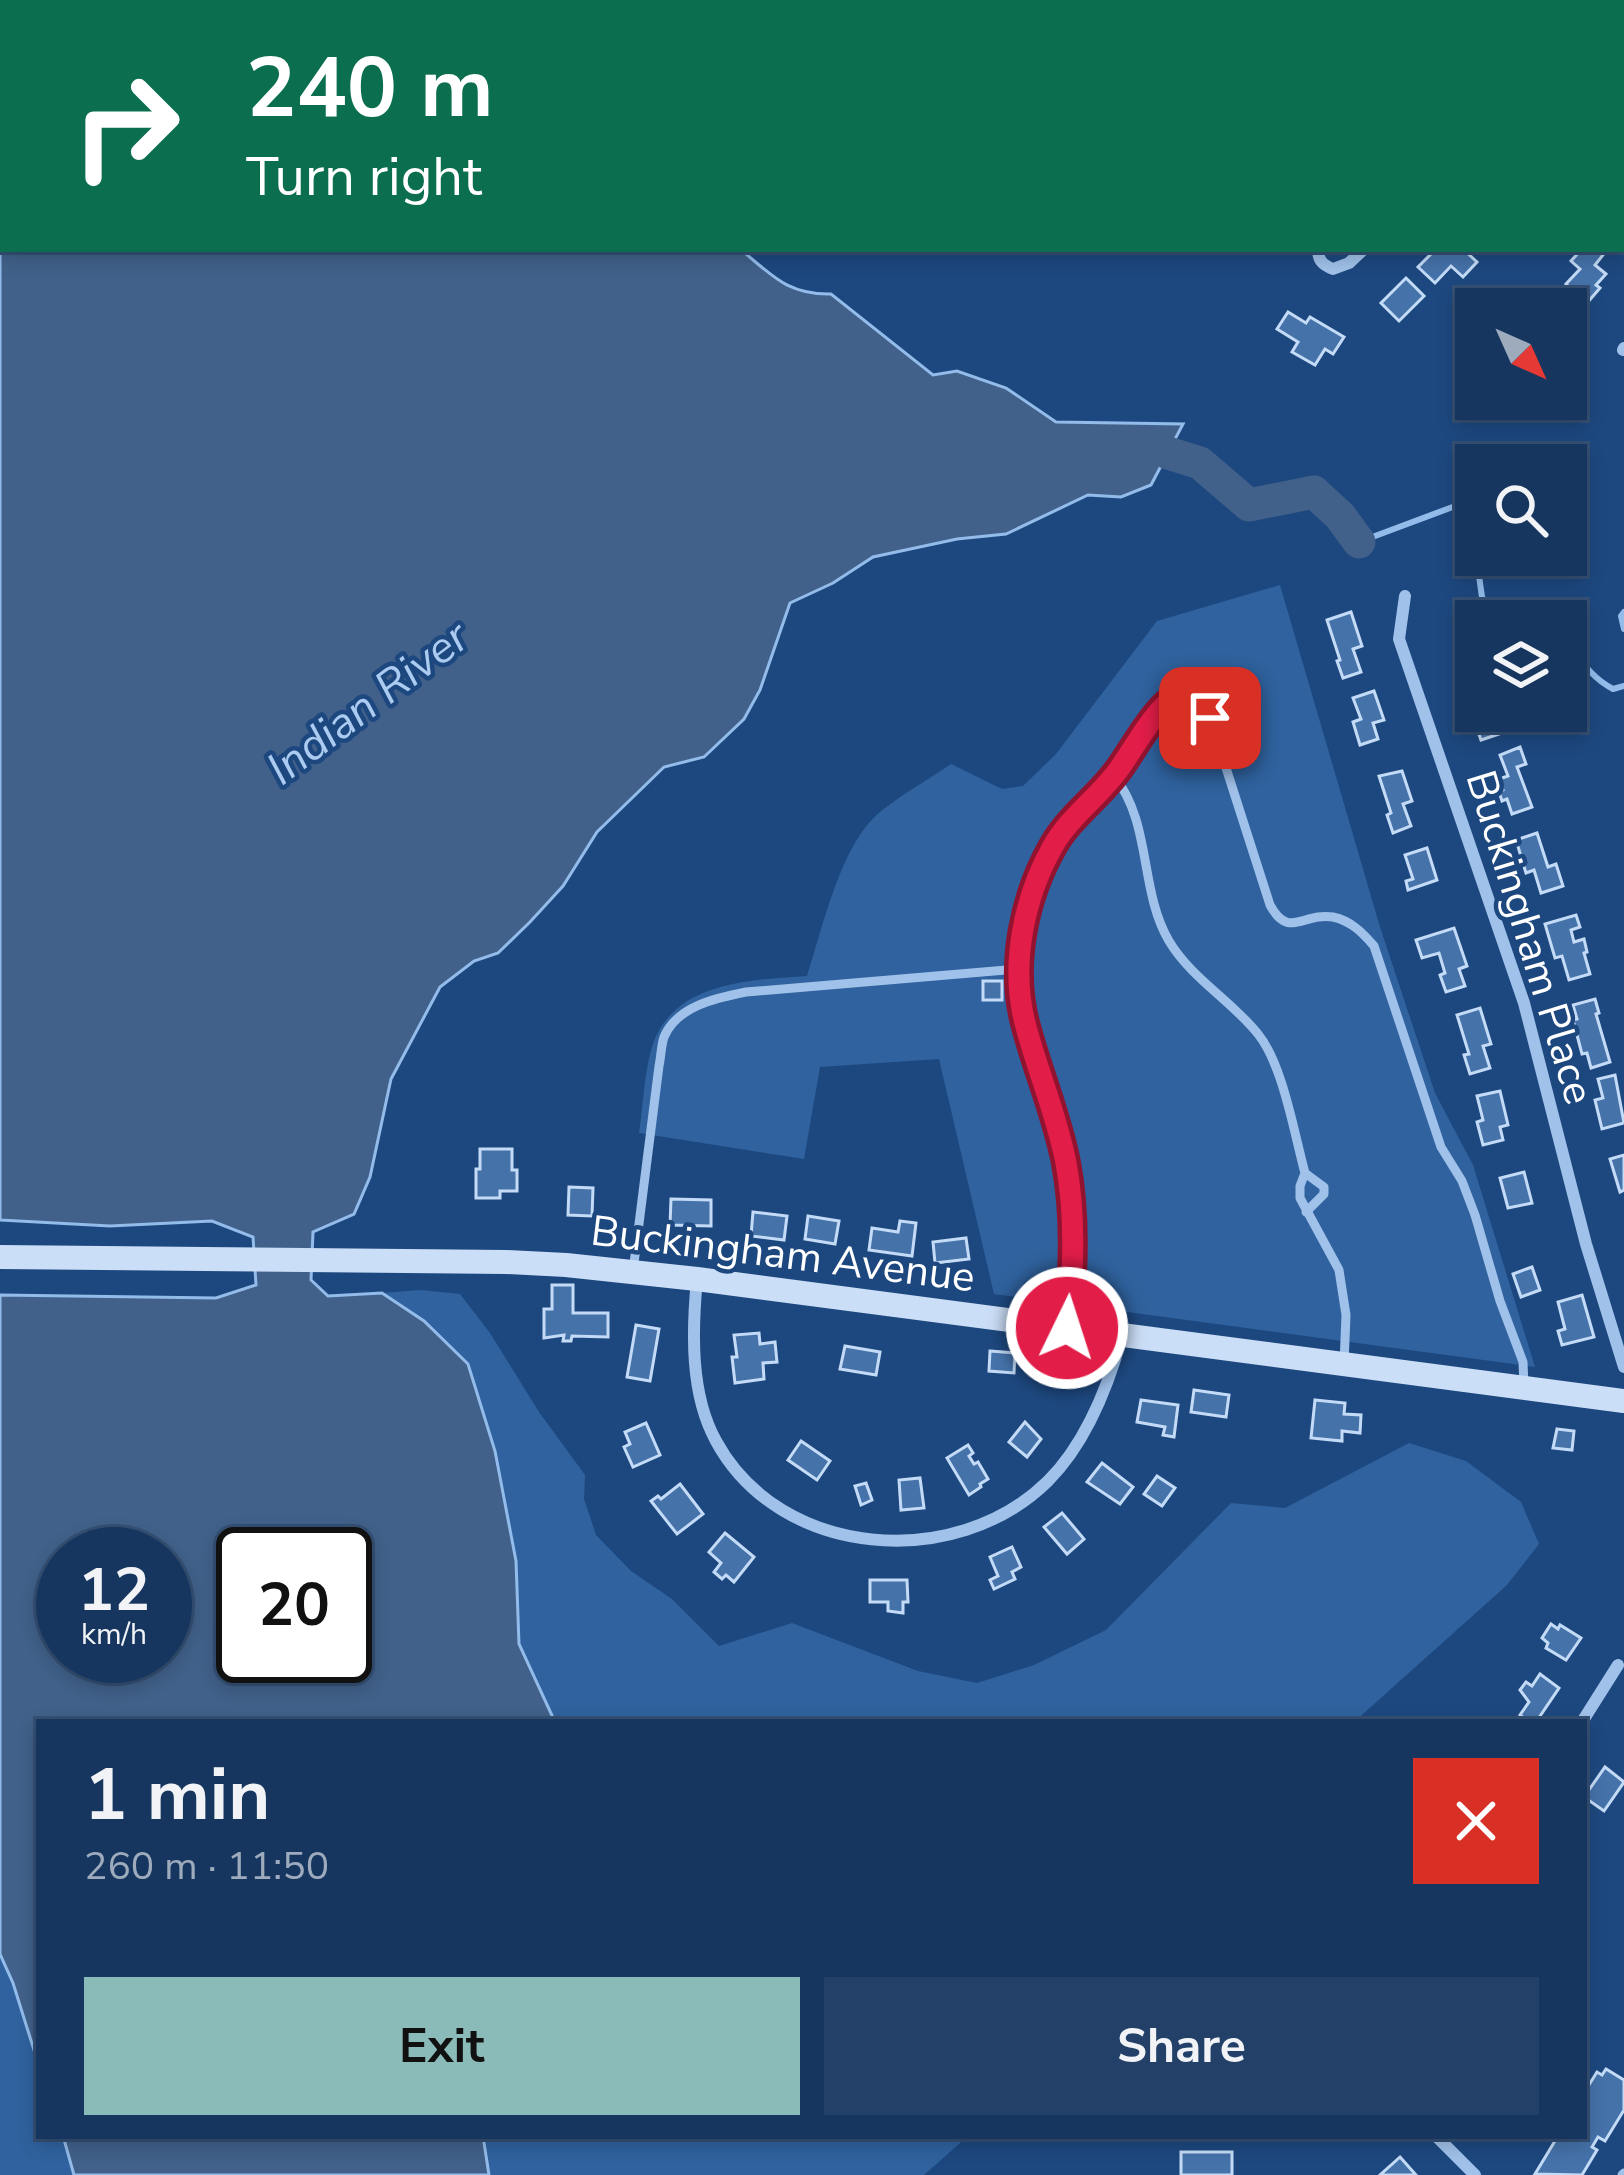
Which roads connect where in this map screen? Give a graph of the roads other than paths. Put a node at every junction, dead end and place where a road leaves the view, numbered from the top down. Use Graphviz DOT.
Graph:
graph roads {
  1 [pos="1318,252"];
  2 [pos="1361,252"];
  3 [pos="1405,596"];
  4 [pos="1114,776"];
  5 [pos="1019,969"];
  6 [pos="1306,1173"];
  7 [pos="1306,1212"];
  8 [pos="0,1257"];
  9 [pos="633,1271"];
  10 [pos="697,1279"];
  11 [pos="1067,1328"];
  12 [pos="1122,1335"];
  13 [pos="1344,1364"];
  14 [pos="1624,1367"];
  15 [pos="1524,1387"];
  16 [pos="1624,1400"];
  17 [pos="1618,1665"];
  18 [pos="1584,1719"];
  19 [pos="1439,2139"];
  20 [pos="1475,2175"];
  1 -- 2 [label="street"];
  3 -- 14 [label="street, Buckingham Place"];
  4 -- 5 [label="lane"];
  4 -- 6 [label="lane"];
  4 -- 15 [label="lane"];
  5 -- 9 [label="lane"];
  5 -- 11 [label="lane"];
  6 -- 7 [label="lane"];
  6 -- 7 [label="lane"];
  7 -- 13 [label="lane"];
  8 -- 9 [label="main road, Buckingham Avenue"];
  9 -- 10 [label="main road, Buckingham Avenue"];
  10 -- 11 [label="main road, Buckingham Avenue"];
  10 -- 12 [label="street"];
  11 -- 12 [label="main road, Buckingham Avenue"];
  12 -- 13 [label="main road, Buckingham Avenue"];
  13 -- 15 [label="main road, Buckingham Avenue"];
  15 -- 16 [label="main road, Buckingham Avenue"];
  17 -- 18 [label="street"];
  19 -- 20 [label="street"];
}
